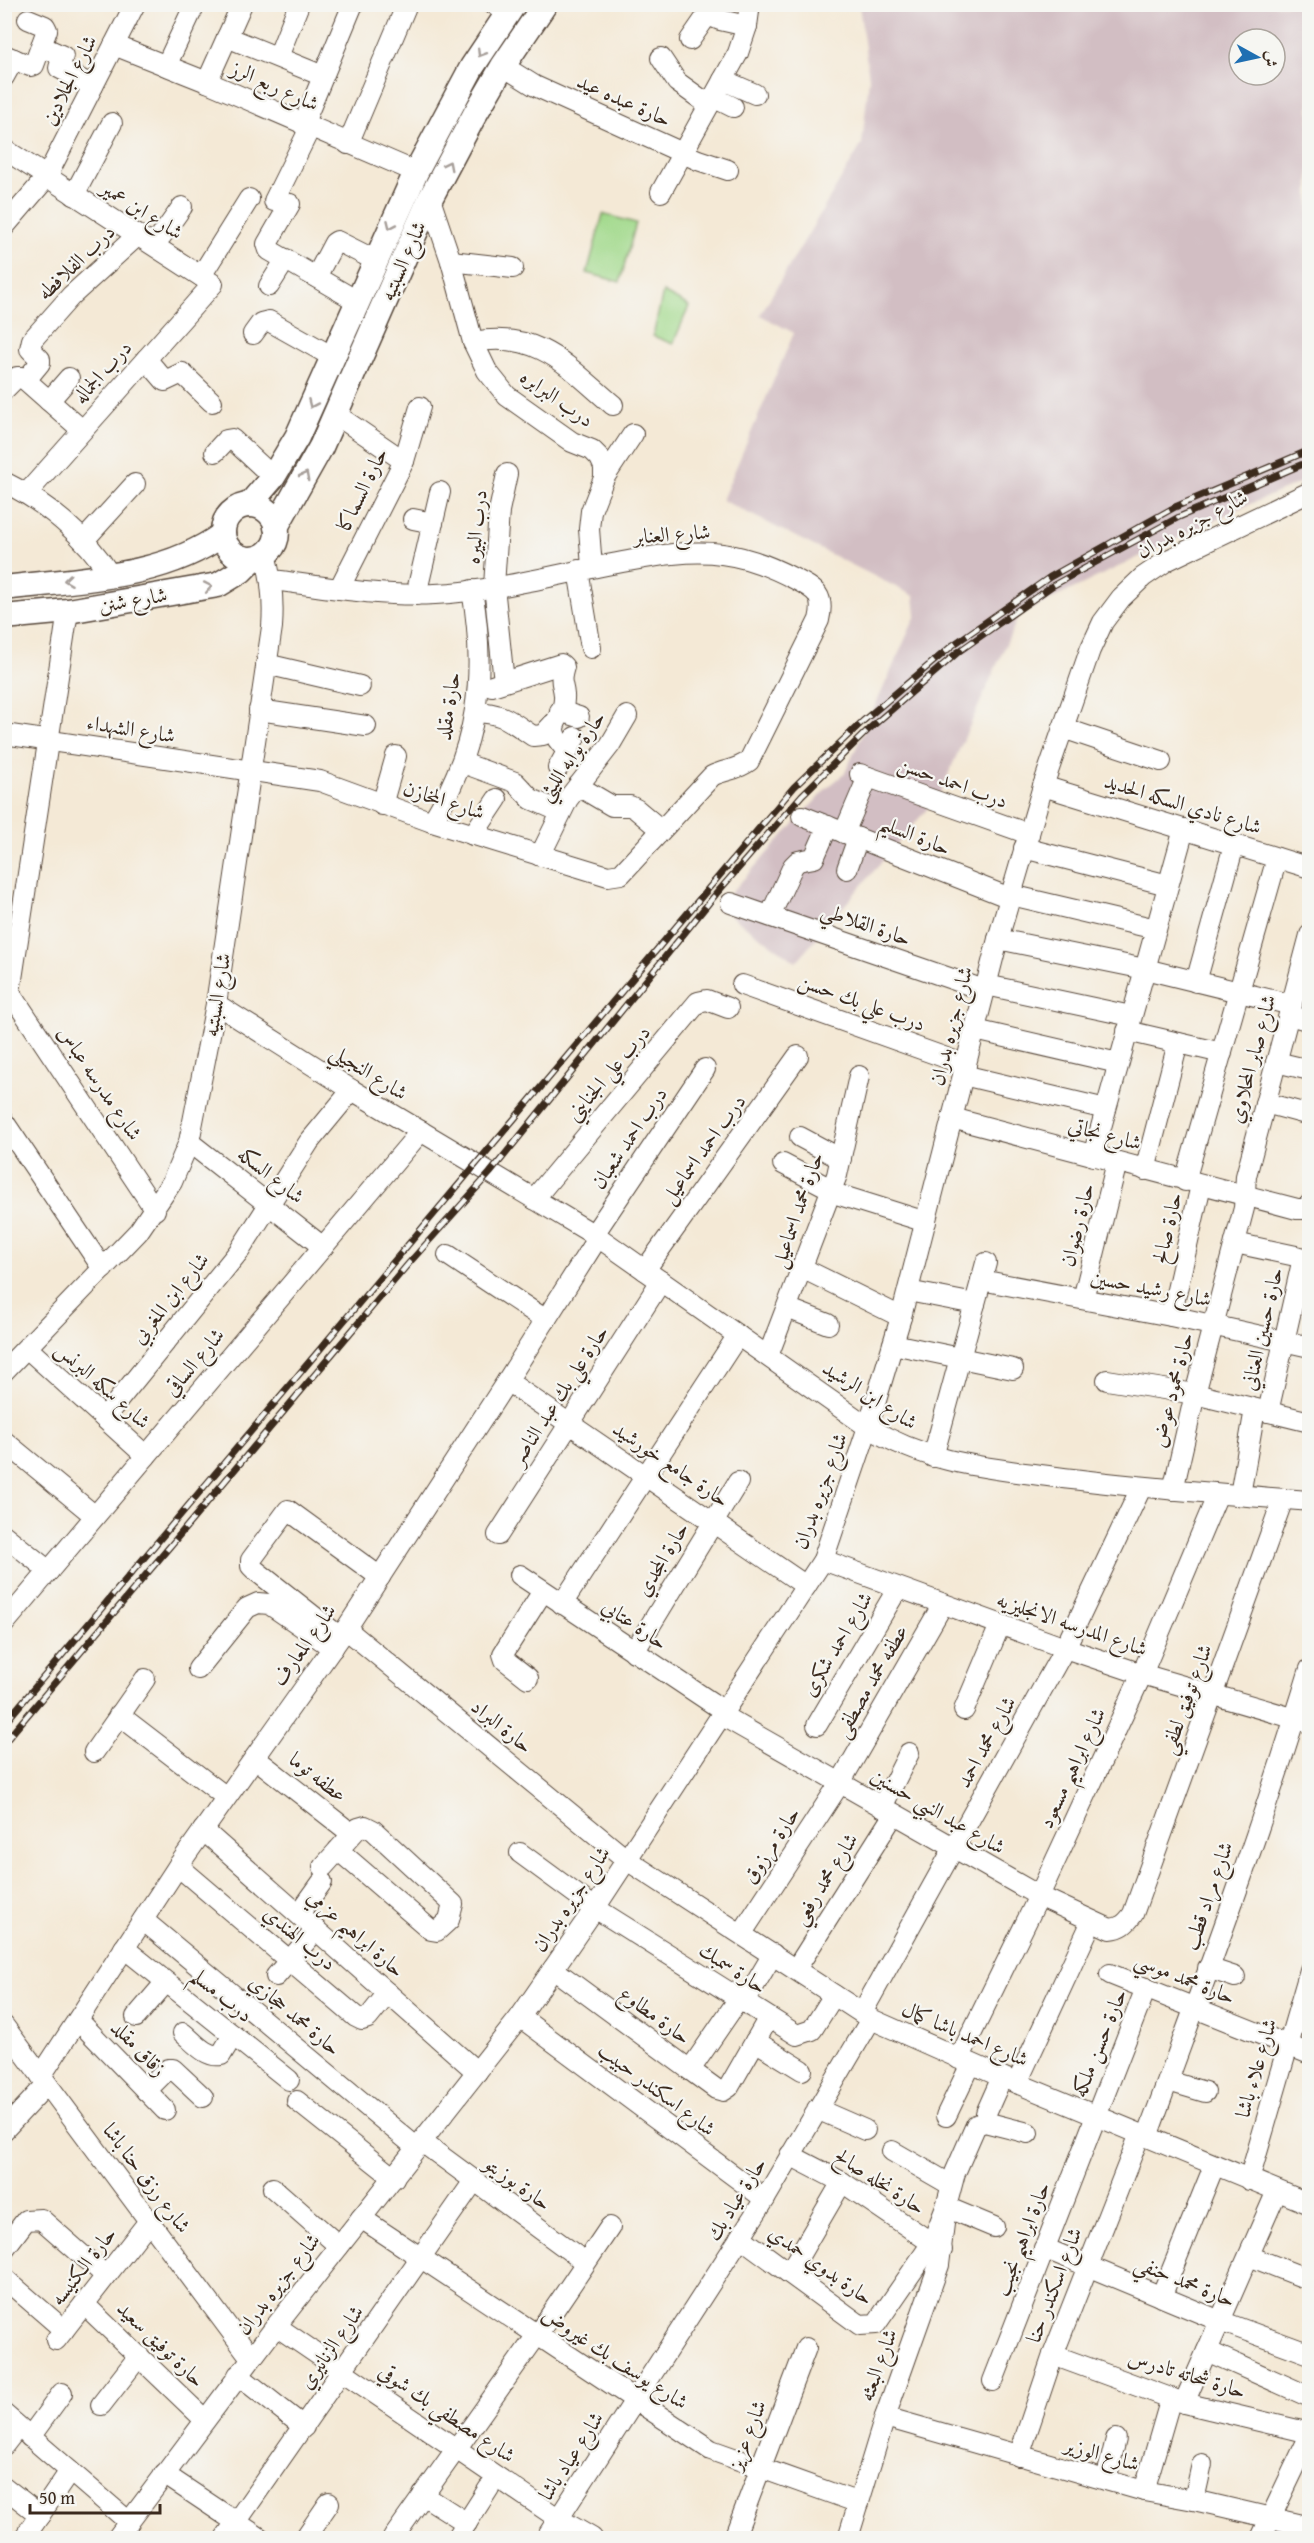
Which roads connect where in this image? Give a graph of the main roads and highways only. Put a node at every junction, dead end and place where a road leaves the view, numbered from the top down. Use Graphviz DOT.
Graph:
graph roads {
  1 [pos="545,4"];
  2 [pos="505,7"];
  3 [pos="249,505"];
  4 [pos="276,527"];
  5 [pos="223,534"];
  6 [pos="259,556"];
  7 [pos="4,588"];
  8 [pos="4,618"];
  4 -- 1 [label="main road, شارع السبتيه, one-way"];
  2 -- 3 [label="main road, شارع السبتيه, one-way"];
  3 -- 4 [label="main road"];
  3 -- 5 [label="main road"];
  4 -- 6 [label="main road"];
  5 -- 6 [label="main road"];
  5 -- 7 [label="main road, شارع شنن, one-way"];
  8 -- 6 [label="main road, شارع شنن, one-way"];
}
